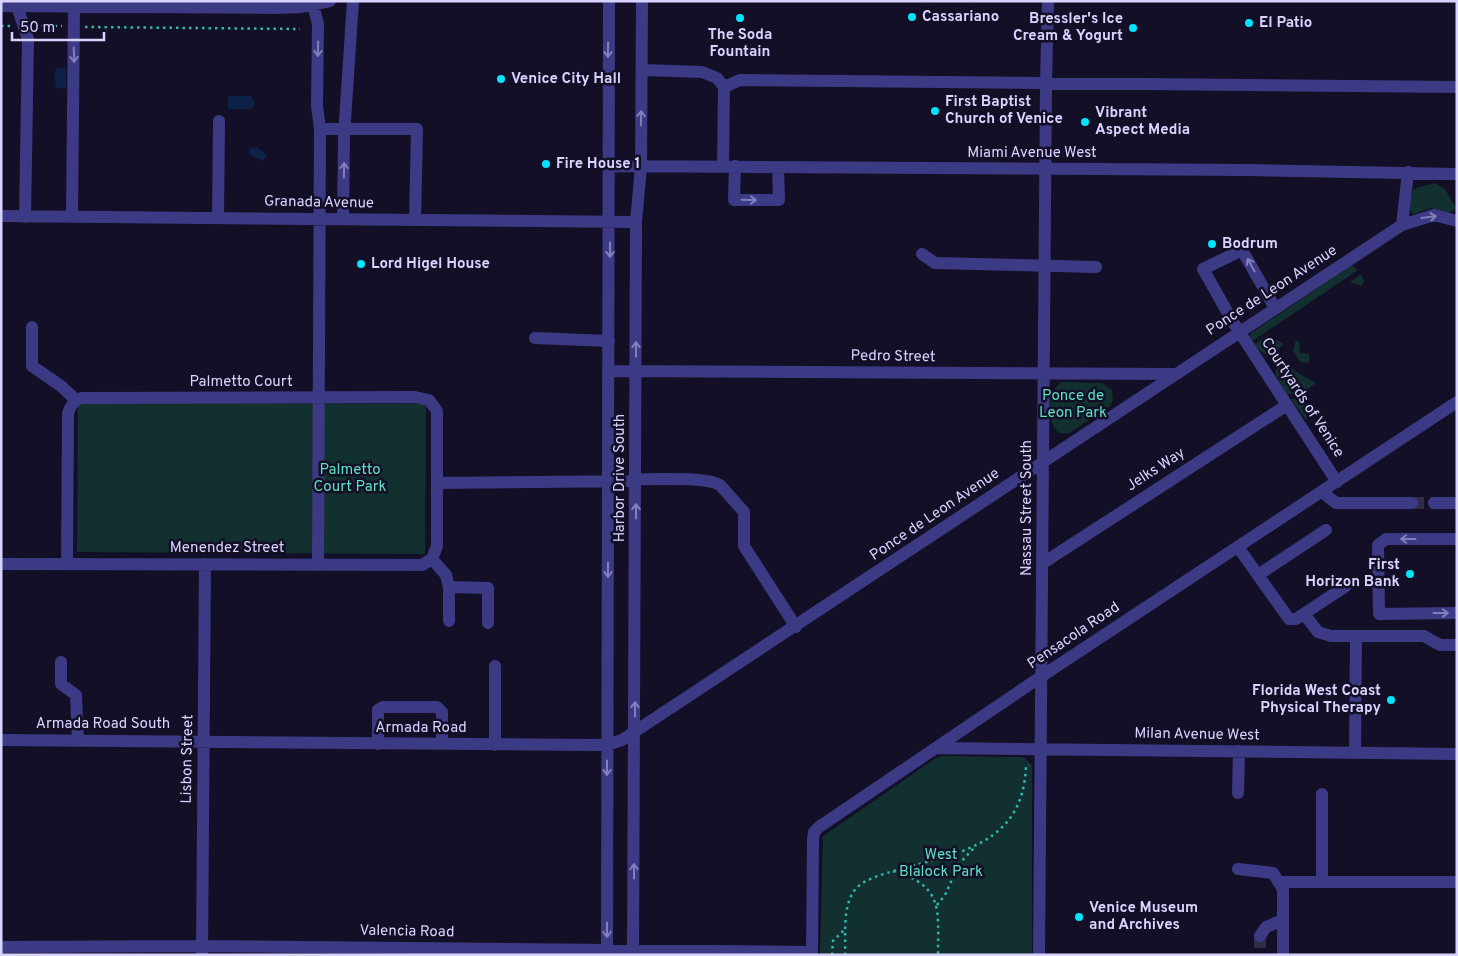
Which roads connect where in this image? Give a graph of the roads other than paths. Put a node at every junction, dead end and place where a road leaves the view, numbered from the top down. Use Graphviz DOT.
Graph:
graph roads {
  1 [pos="330,1"];
  2 [pos="353,1"];
  3 [pos="609,1"];
  4 [pos="642,1"];
  5 [pos="1048,1"];
  6 [pos="312,3"];
  7 [pos="1,6"];
  8 [pos="17,6"];
  9 [pos="74,6"];
  10 [pos="642,70"];
  11 [pos="1046,84"];
  12 [pos="724,87"];
  13 [pos="1457,87"];
  14 [pos="219,121"];
  15 [pos="320,129"];
  16 [pos="345,129"];
  17 [pos="607,166"];
  18 [pos="729,166"];
  19 [pos="641,167"];
  20 [pos="778,167"];
  21 [pos="1045,170"];
  22 [pos="1408,172"];
  23 [pos="1457,174"];
  24 [pos="1,216"];
  25 [pos="25,217"];
  26 [pos="72,217"];
  27 [pos="218,218"];
  28 [pos="320,219"];
  29 [pos="343,219"];
  30 [pos="415,220"];
  31 [pos="1457,221"];
  32 [pos="610,222"];
  33 [pos="636,222"];
  34 [pos="1402,225"];
  35 [pos="922,254"];
  36 [pos="1044,266"];
  37 [pos="1096,267"];
  38 [pos="1275,308"];
  39 [pos="32,327"];
  40 [pos="1239,332"];
  41 [pos="535,338"];
  42 [pos="609,341"];
  43 [pos="609,371"];
  44 [pos="635,371"];
  45 [pos="1044,374"];
  46 [pos="1177,374"];
  47 [pos="319,398"];
  48 [pos="76,400"];
  49 [pos="1457,402"];
  50 [pos="1287,405"];
  51 [pos="1043,463"];
  52 [pos="636,480"];
  53 [pos="609,482"];
  54 [pos="1337,482"];
  55 [pos="437,483"];
  56 [pos="1322,492"];
  57 [pos="1412,504"];
  58 [pos="1434,504"];
  59 [pos="1457,504"];
  60 [pos="1326,530"];
  61 [pos="1457,540"];
  62 [pos="1238,547"];
  63 [pos="432,559"];
  64 [pos="1043,563"];
  65 [pos="1,564"];
  66 [pos="67,564"];
  67 [pos="205,564"];
  68 [pos="318,565"];
  69 [pos="1258,575"];
  70 [pos="1346,586"];
  71 [pos="449,587"];
  72 [pos="1457,613"];
  73 [pos="1304,614"];
  74 [pos="1379,614"];
  75 [pos="449,621"];
  76 [pos="488,623"];
  77 [pos="796,626"];
  78 [pos="1379,635"];
  79 [pos="1356,636"];
  80 [pos="1457,645"];
  81 [pos="61,662"];
  82 [pos="495,666"];
  83 [pos="1042,676"];
  84 [pos="635,733"];
  85 [pos="1,740"];
  86 [pos="78,740"];
  87 [pos="204,741"];
  88 [pos="378,744"];
  89 [pos="442,744"];
  90 [pos="495,745"];
  91 [pos="607,745"];
  92 [pos="938,748"];
  93 [pos="1040,749"];
  94 [pos="1239,752"];
  95 [pos="1355,753"];
  96 [pos="1457,754"];
  97 [pos="1238,793"];
  98 [pos="1322,794"];
  99 [pos="1238,869"];
  100 [pos="1278,882"];
  101 [pos="1322,882"];
  102 [pos="1457,882"];
  103 [pos="1284,920"];
  104 [pos="1260,936"];
  105 [pos="1,947"];
  106 [pos="202,950"];
  107 [pos="607,952"];
  108 [pos="633,953"];
  109 [pos="812,953"];
  110 [pos="1039,955"];
  111 [pos="1283,955"];
  1 -- 6 [label="street"];
  2 -- 16 [label="street"];
  3 -- 17 [label="street, Harbor Drive South, one-way"];
  4 -- 10 [label="street, Harbor Drive South"];
  5 -- 11 [label="street, Nassau Street South"];
  6 -- 9 [label="street"];
  6 -- 15 [label="street, one-way"];
  7 -- 8 [label="street"];
  8 -- 9 [label="street"];
  8 -- 25 [label="street"];
  9 -- 26 [label="street, one-way"];
  10 -- 12 [label="street"];
  19 -- 10 [label="street, Harbor Drive South, one-way"];
  11 -- 12 [label="street"];
  11 -- 13 [label="street"];
  11 -- 21 [label="street, Nassau Street South"];
  12 -- 18 [label="street"];
  14 -- 27 [label="street"];
  15 -- 16 [label="street"];
  15 -- 28 [label="street"];
  29 -- 16 [label="street, one-way"];
  16 -- 30 [label="street"];
  17 -- 19 [label="street, Miami Avenue West"];
  17 -- 32 [label="street, Harbor Drive South"];
  18 -- 19 [label="street, Miami Avenue West"];
  18 -- 20 [label="street, Miami Avenue West"];
  18 -- 20 [label="street, one-way"];
  19 -- 33 [label="street, Harbor Drive South"];
  20 -- 21 [label="street, Miami Avenue West"];
  21 -- 22 [label="street, Miami Avenue West"];
  21 -- 36 [label="street, Nassau Street South"];
  22 -- 23 [label="street, Miami Avenue West"];
  22 -- 34 [label="street"];
  24 -- 25 [label="street, Granada Avenue"];
  25 -- 26 [label="street, Granada Avenue"];
  26 -- 27 [label="street, Granada Avenue"];
  27 -- 28 [label="street, Granada Avenue"];
  28 -- 29 [label="street, Granada Avenue"];
  28 -- 47 [label="street"];
  29 -- 30 [label="street, Granada Avenue"];
  30 -- 32 [label="street, Granada Avenue"];
  34 -- 31 [label="street, Ponce de Leon Avenue, one-way"];
  32 -- 33 [label="street, Granada Avenue"];
  32 -- 42 [label="street, Harbor Drive South, one-way"];
  44 -- 33 [label="street, Harbor Drive South, one-way"];
  34 -- 38 [label="street, Ponce de Leon Avenue"];
  35 -- 36 [label="street"];
  36 -- 37 [label="street"];
  36 -- 45 [label="street, Nassau Street South"];
  38 -- 40 [label="street, Ponce de Leon Avenue"];
  38 -- 40 [label="street, Courtyards of Venice, one-way"];
  39 -- 48 [label="street"];
  40 -- 46 [label="street, Ponce de Leon Avenue"];
  40 -- 50 [label="street, Courtyards of Venice"];
  41 -- 42 [label="street"];
  42 -- 43 [label="street, Harbor Drive South"];
  43 -- 44 [label="street, Pedro Street"];
  43 -- 53 [label="street, Harbor Drive South"];
  44 -- 45 [label="street, Pedro Street"];
  44 -- 52 [label="street, Harbor Drive South"];
  45 -- 46 [label="street, Pedro Street"];
  45 -- 51 [label="street, Nassau Street South"];
  46 -- 51 [label="street, Ponce de Leon Avenue"];
  47 -- 48 [label="street, Palmetto Court"];
  47 -- 55 [label="street, Palmetto Court"];
  47 -- 68 [label="street"];
  48 -- 66 [label="street"];
  49 -- 54 [label="street, Pensacola Road"];
  50 -- 54 [label="street, Courtyards of Venice"];
  50 -- 64 [label="street, Jelks Way"];
  51 -- 64 [label="street, Nassau Street South"];
  51 -- 77 [label="street, Ponce de Leon Avenue"];
  52 -- 53 [label="street"];
  52 -- 77 [label="street"];
  84 -- 52 [label="street, Harbor Drive South, one-way"];
  53 -- 55 [label="street"];
  53 -- 91 [label="street, Harbor Drive South, one-way"];
  54 -- 56 [label="street, Pensacola Road"];
  55 -- 63 [label="street, Palmetto Court"];
  56 -- 57 [label="street"];
  56 -- 62 [label="street, Pensacola Road"];
  58 -- 59 [label="street"];
  60 -- 69 [label="street"];
  61 -- 74 [label="street, one-way"];
  62 -- 69 [label="street"];
  62 -- 83 [label="street, Pensacola Road"];
  63 -- 68 [label="street, Menendez Street"];
  63 -- 71 [label="street"];
  64 -- 83 [label="street, Nassau Street South"];
  65 -- 66 [label="street, Menendez Street"];
  66 -- 67 [label="street, Menendez Street"];
  67 -- 68 [label="street, Menendez Street"];
  67 -- 87 [label="street, Lisbon Street"];
  69 -- 73 [label="street"];
  70 -- 73 [label="street"];
  71 -- 75 [label="street"];
  71 -- 76 [label="street"];
  74 -- 72 [label="street, one-way"];
  73 -- 79 [label="street"];
  74 -- 78 [label="street"];
  77 -- 84 [label="street, Ponce de Leon Avenue"];
  78 -- 79 [label="street"];
  78 -- 80 [label="street"];
  79 -- 95 [label="street"];
  81 -- 86 [label="street"];
  82 -- 90 [label="street"];
  83 -- 92 [label="street, Pensacola Road"];
  83 -- 93 [label="street, Nassau Street South"];
  84 -- 91 [label="street, Armada Road"];
  108 -- 84 [label="street, Harbor Drive South, one-way"];
  85 -- 86 [label="street, Armada Road South"];
  86 -- 87 [label="street, Armada Road South"];
  87 -- 88 [label="street, Armada Road"];
  87 -- 106 [label="street, Lisbon Street"];
  88 -- 89 [label="street, Armada Road"];
  88 -- 89 [label="street"];
  89 -- 90 [label="street, Armada Road"];
  90 -- 91 [label="street, Armada Road"];
  91 -- 107 [label="street, Harbor Drive South, one-way"];
  92 -- 93 [label="street, Milan Avenue West"];
  92 -- 109 [label="street, Pensacola Road"];
  93 -- 94 [label="street, Milan Avenue West"];
  93 -- 110 [label="street, Nassau Street South"];
  94 -- 95 [label="street, Milan Avenue West"];
  94 -- 97 [label="street"];
  95 -- 96 [label="street, Milan Avenue West"];
  98 -- 101 [label="street"];
  99 -- 100 [label="street"];
  100 -- 101 [label="street"];
  100 -- 103 [label="street"];
  101 -- 102 [label="street"];
  103 -- 104 [label="street"];
  103 -- 111 [label="street"];
  105 -- 106 [label="street, Valencia Road"];
  106 -- 107 [label="street, Valencia Road"];
  107 -- 108 [label="street, Valencia Road"];
  108 -- 109 [label="street, Valencia Road"];
}
